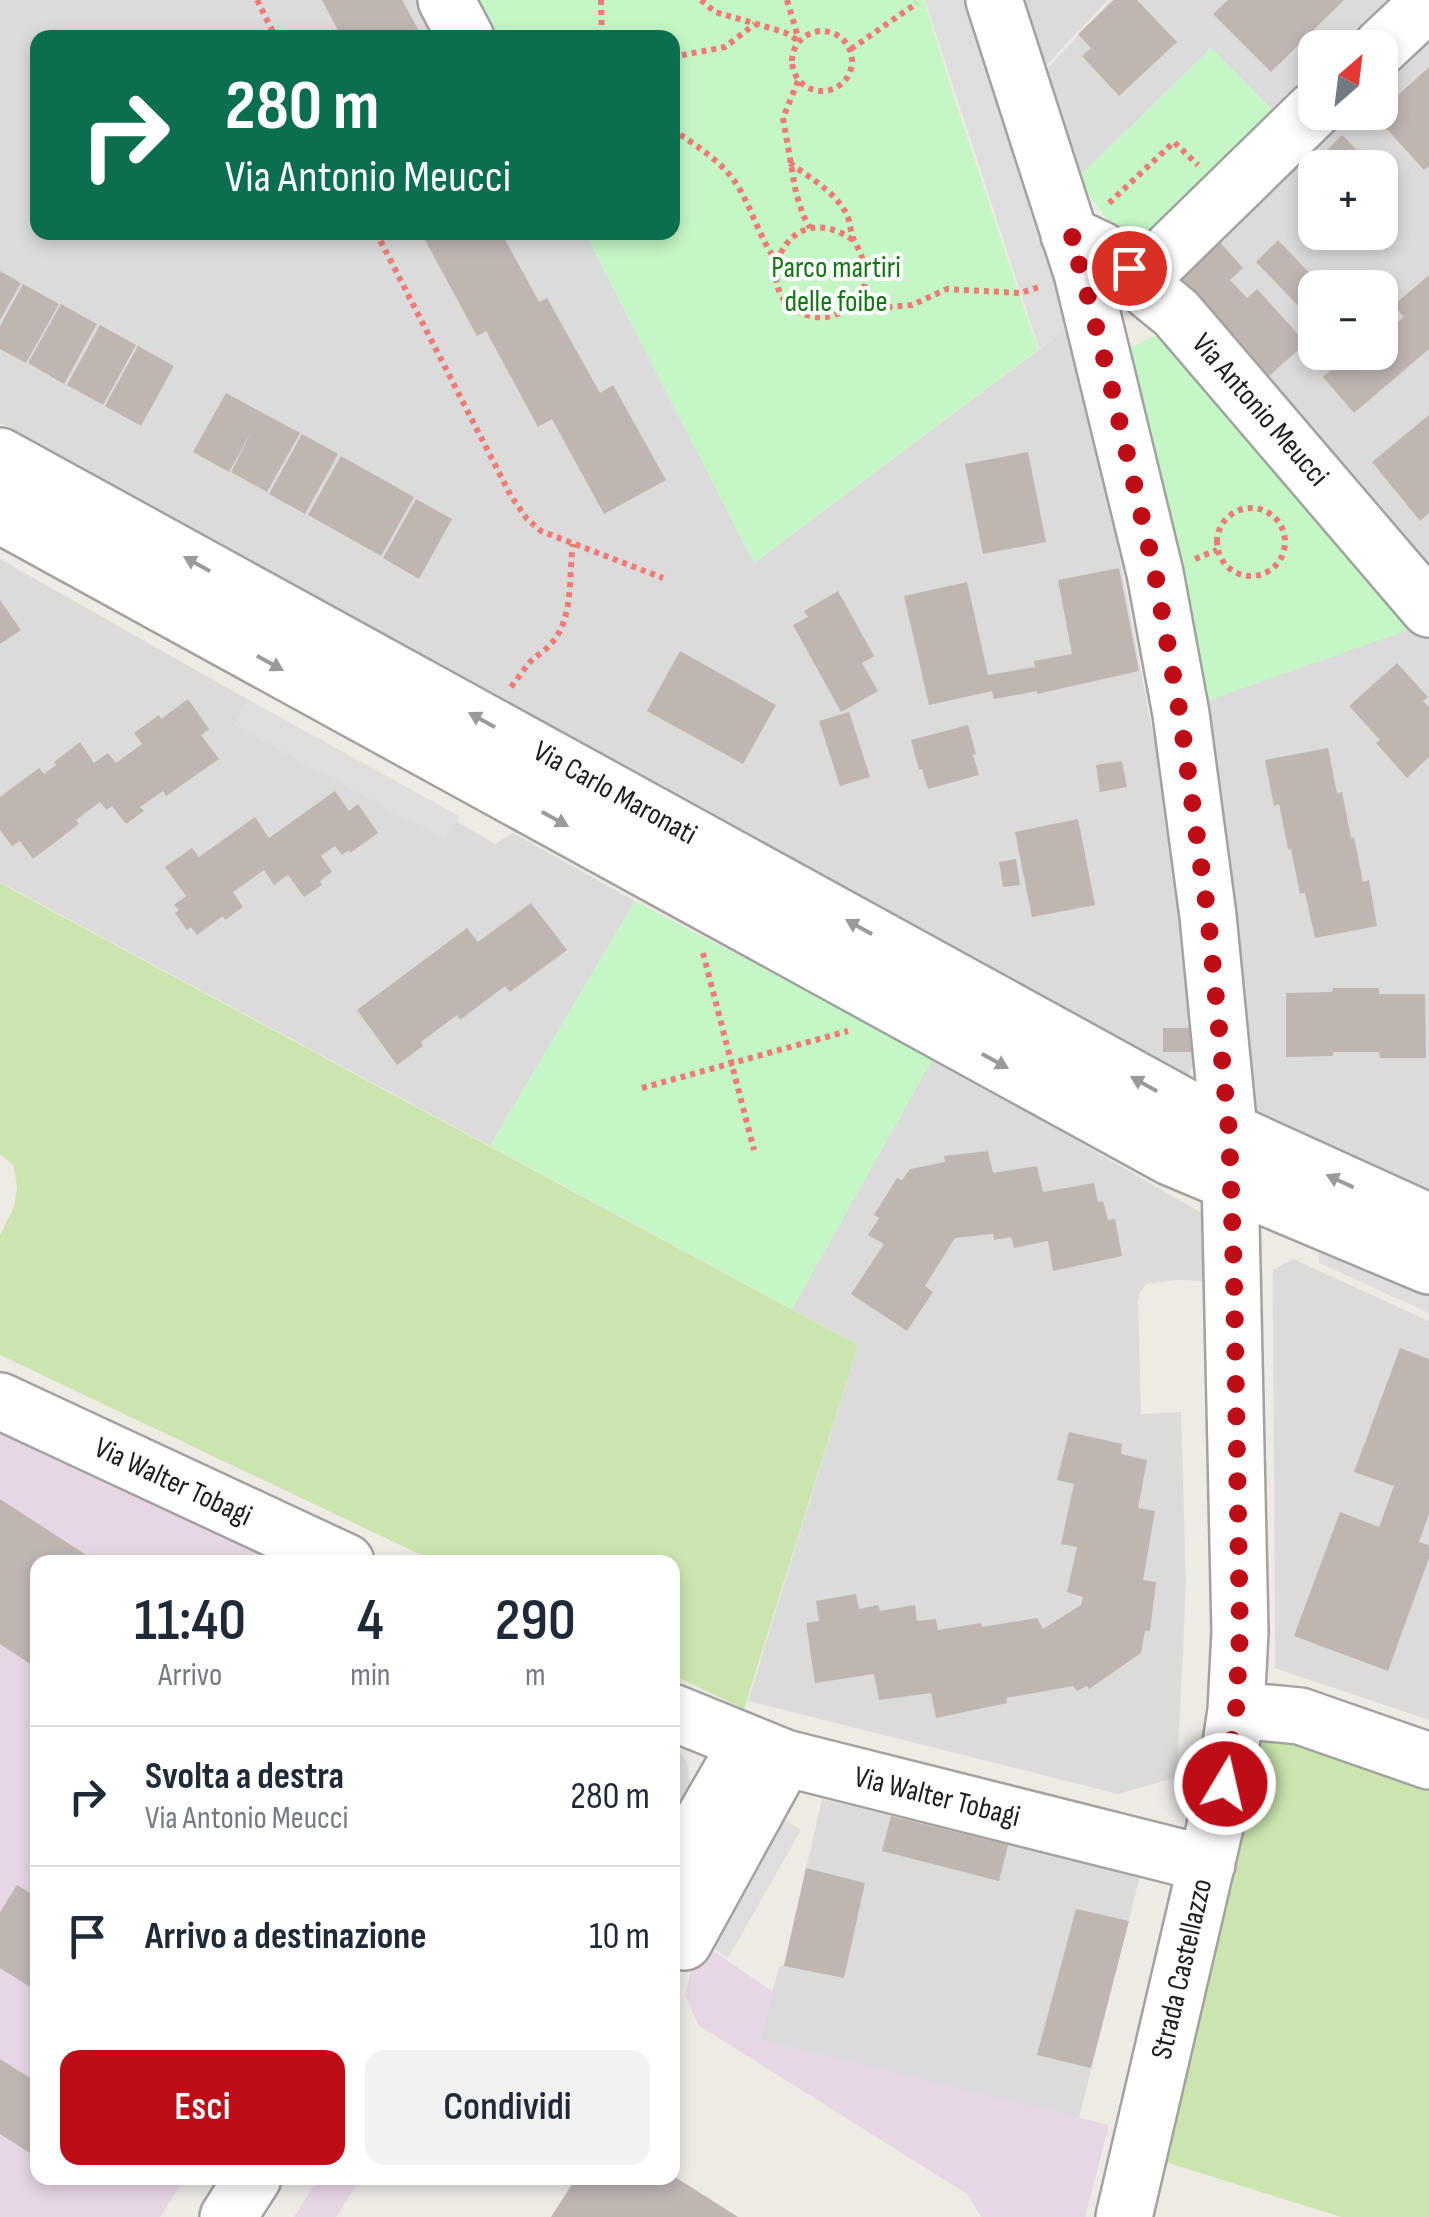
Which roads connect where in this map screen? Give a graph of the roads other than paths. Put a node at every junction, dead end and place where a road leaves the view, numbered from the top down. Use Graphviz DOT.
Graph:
graph roads {
  1 [pos="446,0"];
  2 [pos="994,0"];
  3 [pos="1429,2"];
  4 [pos="462,30"];
  5 [pos="1398,31"];
  6 [pos="1298,125"];
  7 [pos="1108,267"];
  8 [pos="0,456"];
  9 [pos="0,515"];
  10 [pos="1429,609"];
  11 [pos="1230,1156"];
  12 [pos="1429,1222"];
  13 [pos="1429,1266"];
  14 [pos="0,1401"];
  15 [pos="331,1555"];
  16 [pos="1236,1710"];
  17 [pos="680,1715"];
  18 [pos="766,1751"];
  19 [pos="1429,1761"];
  20 [pos="680,1864"];
  21 [pos="1207,1864"];
  22 [pos="684,1942"];
  23 [pos="249,2185"];
  24 [pos="228,2217"];
  25 [pos="1124,2217"];
  1 -- 4 [label="street"];
  2 -- 7 [label="street, Strada Castellazzo"];
  3 -- 5 [label="street"];
  6 -- 7 [label="street"];
  7 -- 10 [label="street, Via Antonio Meucci"];
  7 -- 11 [label="street, Strada Castellazzo"];
  11 -- 8 [label="street, Via Carlo Maronati, one-way"];
  9 -- 11 [label="street, Via Carlo Maronati, one-way"];
  12 -- 11 [label="street, one-way"];
  11 -- 13 [label="street"];
  11 -- 16 [label="street, Strada Castellazzo"];
  14 -- 15 [label="street, Via Walter Tobagi"];
  16 -- 19 [label="street"];
  16 -- 21 [label="street, Strada Castellazzo"];
  17 -- 18 [label="street, Via Walter Tobagi"];
  18 -- 20 [label="street"];
  18 -- 21 [label="street, Via Walter Tobagi"];
  18 -- 22 [label="street"];
  21 -- 25 [label="street, Strada Castellazzo"];
  23 -- 24 [label="street"];
}
